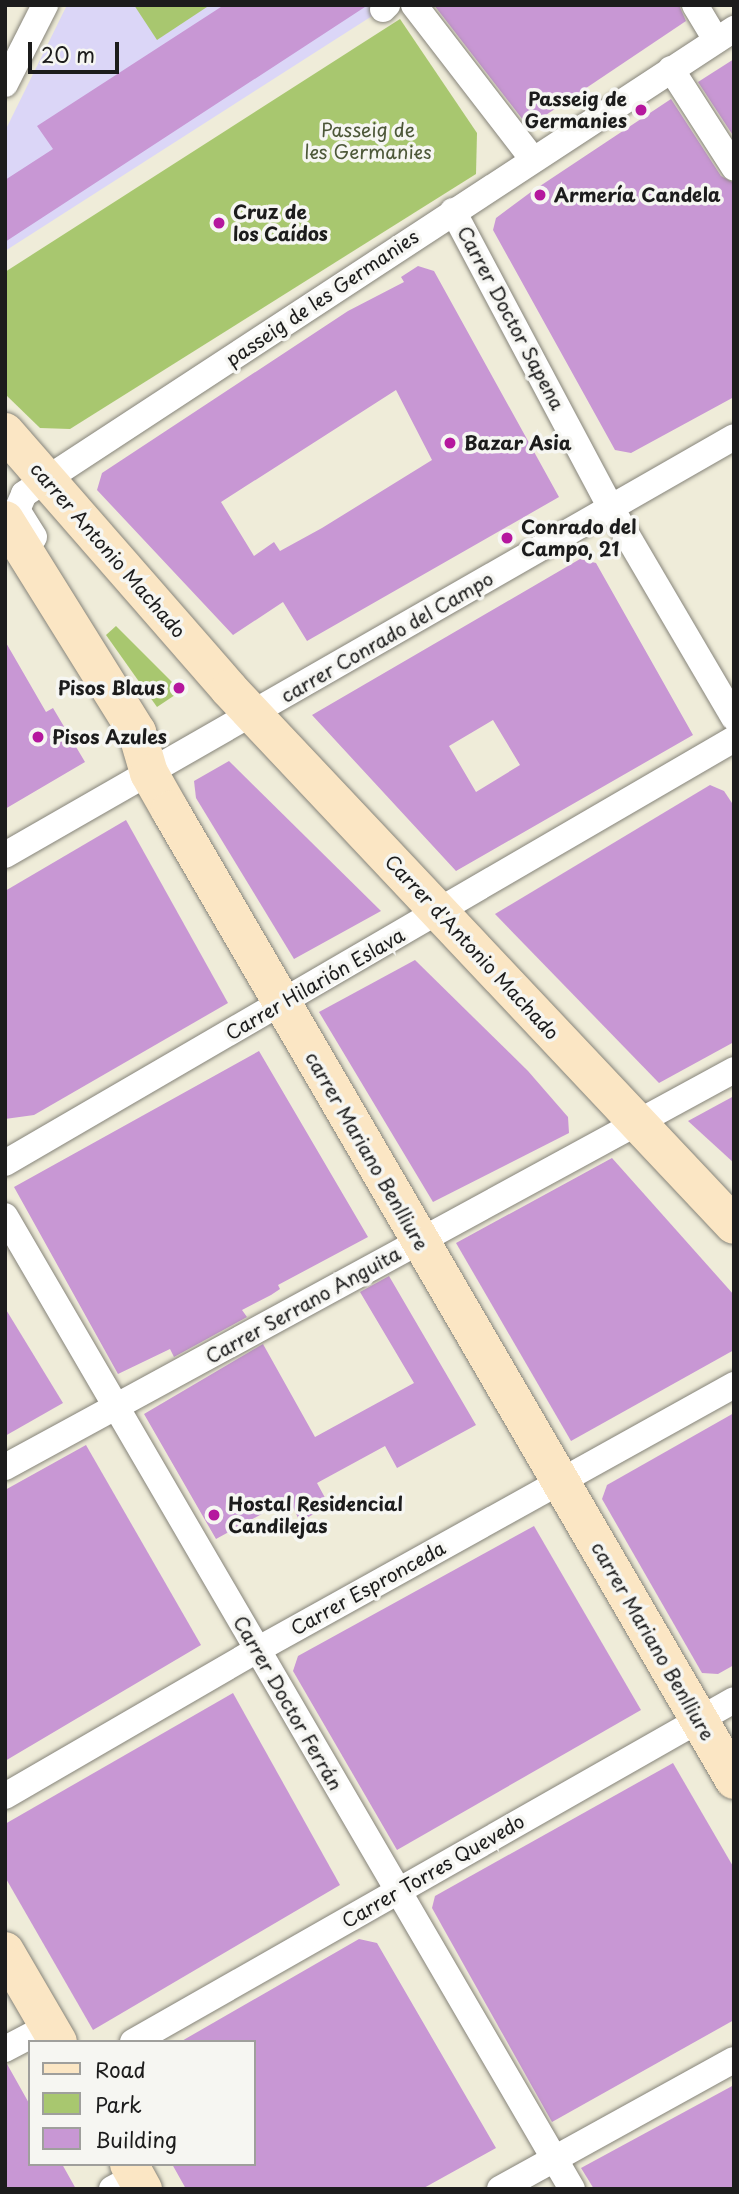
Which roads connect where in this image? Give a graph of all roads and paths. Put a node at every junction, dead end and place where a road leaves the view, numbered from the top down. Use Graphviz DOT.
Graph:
graph roads {
  1 [pos="45,5"];
  2 [pos="414,5"];
  3 [pos="695,5"];
  4 [pos="725,34"];
  5 [pos="671,69"];
  6 [pos="5,85"];
  7 [pos="532,158"];
  8 [pos="734,167"];
  9 [pos="453,211"];
  10 [pos="5,432"];
  11 [pos="734,438"];
  12 [pos="47,480"];
  13 [pos="611,508"];
  14 [pos="5,520"];
  15 [pos="43,575"];
  16 [pos="211,668"];
  17 [pos="253,713"];
  18 [pos="734,718"];
  19 [pos="734,739"];
  20 [pos="149,773"];
  21 [pos="5,855"];
  22 [pos="440,912"];
  23 [pos="282,1004"];
  24 [pos="734,1070"];
  25 [pos="637,1122"];
  26 [pos="5,1163"];
  27 [pos="5,1216"];
  28 [pos="734,1225"];
  29 [pos="420,1240"];
  30 [pos="734,1385"];
  31 [pos="116,1407"];
  32 [pos="5,1467"];
  33 [pos="561,1482"];
  34 [pos="257,1650"];
  35 [pos="734,1700"];
  36 [pos="699,1720"];
  37 [pos="734,1780"];
  38 [pos="5,1796"];
  39 [pos="397,1892"];
  40 [pos="5,1951"];
  41 [pos="53,2034"];
  42 [pos="34,2040"];
  43 [pos="137,2040"];
  44 [pos="28,2042"];
  45 [pos="5,2049"];
  46 [pos="734,2060"];
  47 [pos="554,2157"];
  48 [pos="500,2189"];
  49 [pos="572,2189"];
  1 -- 6 [label="street"];
  2 -- 7 [label="street"];
  3 -- 4 [label="street"];
  4 -- 5 [label="street, passeig de les Germanies"];
  5 -- 7 [label="street, passeig de les Germanies"];
  5 -- 8 [label="street"];
  7 -- 9 [label="street, passeig de les Germanies"];
  9 -- 12 [label="street, passeig de les Germanies"];
  9 -- 13 [label="street, Carrer Doctor Sapena"];
  10 -- 12 [label="street, carrer Antonio Machado"];
  11 -- 13 [label="street, carrer Conrado del Campo"];
  12 -- 15 [label="street, passeig de les Germanies"];
  12 -- 16 [label="street, carrer Antonio Machado"];
  13 -- 17 [label="street, carrer Conrado del Campo"];
  13 -- 18 [label="street, Carrer Doctor Sapena"];
  14 -- 15 [label="street, carrer Mariano Benlliure"];
  15 -- 20 [label="street, carrer Mariano Benlliure"];
  16 -- 17 [label="street, Carrer d'Antonio Machado"];
  17 -- 20 [label="street, carrer Conrado del Campo"];
  17 -- 22 [label="street, Carrer d'Antonio Machado"];
  19 -- 22 [label="street, Carrer Hilarión Eslava"];
  20 -- 21 [label="street, carrer Conrado del Campo"];
  20 -- 23 [label="street, carrer Mariano Benlliure"];
  22 -- 23 [label="street, Carrer Hilarión Eslava"];
  22 -- 25 [label="street, Carrer d'Antonio Machado"];
  23 -- 26 [label="street, Carrer Hilarión Eslava"];
  23 -- 29 [label="street, carrer Mariano Benlliure"];
  24 -- 25 [label="street, Carrer Serrano Anguita"];
  25 -- 28 [label="street, Carrer d'Antonio Machado"];
  25 -- 29 [label="street, Carrer Serrano Anguita"];
  27 -- 31 [label="street, Carrer Doctor Ferrán"];
  29 -- 31 [label="street, Carrer Serrano Anguita"];
  29 -- 33 [label="street, carrer Mariano Benlliure"];
  30 -- 33 [label="street, Carrer Espronceda"];
  31 -- 32 [label="street, Carrer Serrano Anguita"];
  31 -- 34 [label="street, Carrer Doctor Ferrán"];
  33 -- 34 [label="street, Carrer Espronceda"];
  33 -- 36 [label="street, carrer Mariano Benlliure"];
  34 -- 38 [label="street, Carrer Espronceda"];
  34 -- 39 [label="street, Carrer Doctor Ferrán"];
  35 -- 36 [label="street, Carrer Torres Quevedo"];
  36 -- 37 [label="street, carrer Mariano Benlliure"];
  36 -- 39 [label="street, Carrer Torres Quevedo"];
  39 -- 43 [label="street, Carrer Torres Quevedo"];
  39 -- 47 [label="street, Carrer Doctor Ferrán"];
  40 -- 41 [label="street"];
  41 -- 42 [label="street"];
  44 -- 45 [label="street"];
  46 -- 47 [label="street"];
  47 -- 48 [label="street"];
  47 -- 49 [label="street, Carrer Doctor Ferrán"];
}
